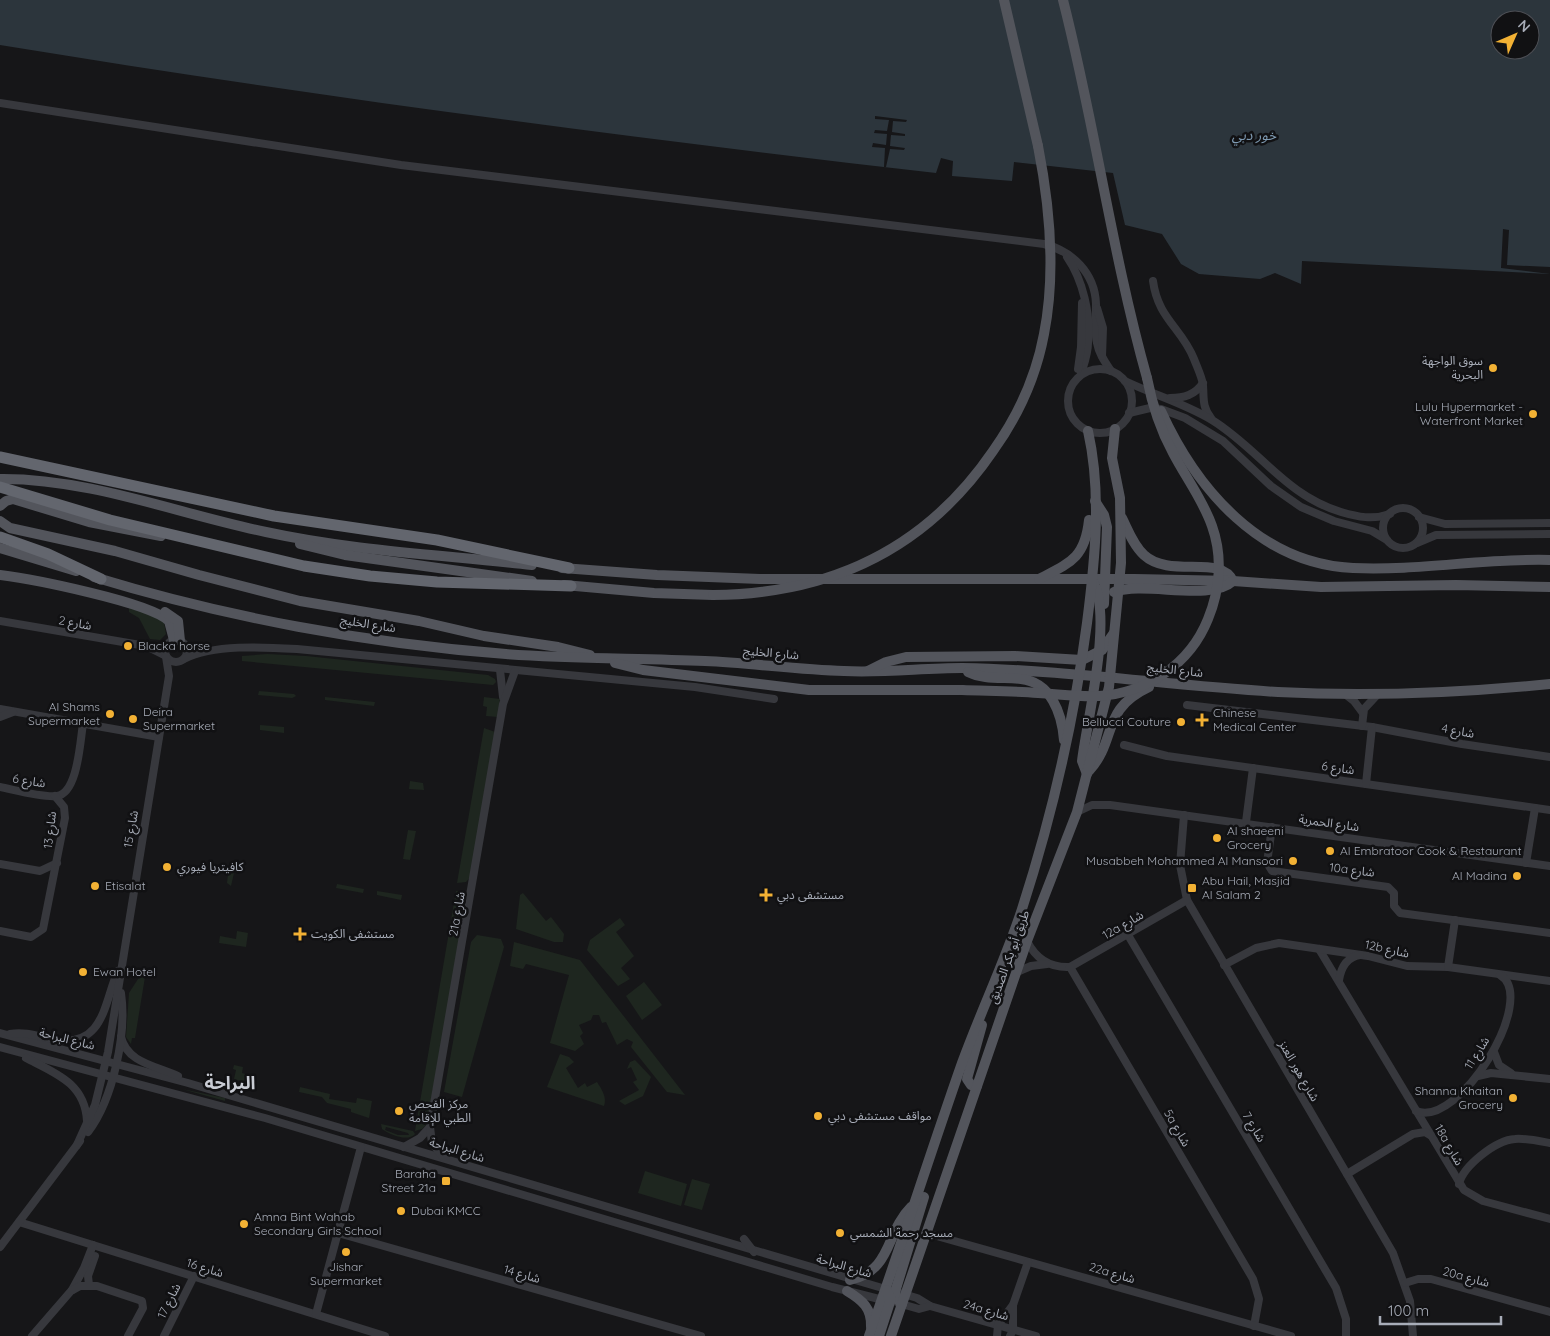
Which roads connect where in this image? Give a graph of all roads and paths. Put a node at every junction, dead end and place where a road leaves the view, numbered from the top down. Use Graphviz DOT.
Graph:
graph roads {
  1 [pos="1004,0"];
  2 [pos="1063,0"];
  3 [pos="0,103"];
  4 [pos="1061,250"];
  5 [pos="1153,281"];
  6 [pos="1112,371"];
  7 [pos="1079,376"];
  8 [pos="1147,378"];
  9 [pos="1125,381"];
  10 [pos="1203,383"];
  11 [pos="1163,397"];
  12 [pos="1130,413"];
  13 [pos="1213,421"];
  14 [pos="1115,429"];
  15 [pos="1088,431"];
  16 [pos="0,457"];
  17 [pos="0,479"];
  18 [pos="0,488"];
  19 [pos="1095,501"];
  20 [pos="0,506"];
  21 [pos="1121,514"];
  22 [pos="1390,514"];
  23 [pos="1419,517"];
  24 [pos="0,521"];
  25 [pos="1550,523"];
  26 [pos="1550,534"];
  27 [pos="278,535"];
  28 [pos="175,536"];
  29 [pos="0,537"];
  30 [pos="1387,540"];
  31 [pos="1417,543"];
  32 [pos="0,548"];
  33 [pos="1550,560"];
  34 [pos="569,568"];
  35 [pos="0,575"];
  36 [pos="101,579"];
  37 [pos="1038,580"];
  38 [pos="1092,580"];
  39 [pos="1106,580"];
  40 [pos="1233,581"];
  41 [pos="1120,585"];
  42 [pos="571,586"];
  43 [pos="1550,587"];
  44 [pos="1103,601"];
  45 [pos="0,622"];
  46 [pos="1086,625"];
  47 [pos="1116,629"];
  48 [pos="177,642"];
  49 [pos="146,646"];
  50 [pos="205,652"];
  51 [pos="1100,652"];
  52 [pos="166,657"];
  53 [pos="602,659"];
  54 [pos="181,660"];
  55 [pos="1082,660"];
  56 [pos="960,668"];
  57 [pos="500,670"];
  58 [pos="515,671"];
  59 [pos="867,672"];
  60 [pos="1079,675"];
  61 [pos="169,676"];
  62 [pos="1095,676"];
  63 [pos="1111,677"];
  64 [pos="1161,681"];
  65 [pos="1550,684"];
  66 [pos="1345,694"];
  67 [pos="1377,695"];
  68 [pos="774,699"];
  69 [pos="504,704"];
  70 [pos="1187,704"];
  71 [pos="0,709"];
  72 [pos="17,712"];
  73 [pos="1363,713"];
  74 [pos="0,717"];
  75 [pos="83,724"];
  76 [pos="1362,726"];
  77 [pos="1372,727"];
  78 [pos="158,737"];
  79 [pos="1124,745"];
  80 [pos="1064,757"];
  81 [pos="1550,757"];
  82 [pos="1252,768"];
  83 [pos="1087,774"];
  84 [pos="1366,784"];
  85 [pos="0,787"];
  86 [pos="55,796"];
  87 [pos="1535,808"];
  88 [pos="1550,810"];
  89 [pos="1077,812"];
  90 [pos="1184,815"];
  91 [pos="1246,822"];
  92 [pos="1272,827"];
  93 [pos="1526,863"];
  94 [pos="0,864"];
  95 [pos="57,864"];
  96 [pos="1550,866"];
  97 [pos="1187,900"];
  98 [pos="1455,920"];
  99 [pos="0,931"];
  100 [pos="1550,933"];
  101 [pos="1128,935"];
  102 [pos="1027,941"];
  103 [pos="1319,949"];
  104 [pos="1362,955"];
  105 [pos="123,962"];
  106 [pos="1047,964"];
  107 [pos="1224,965"];
  108 [pos="1070,967"];
  109 [pos="1448,967"];
  110 [pos="1017,972"];
  111 [pos="1498,974"];
  112 [pos="1339,980"];
  113 [pos="1550,981"];
  114 [pos="119,986"];
  115 [pos="985,1004"];
  116 [pos="3,1034"];
  117 [pos="120,1036"];
  118 [pos="0,1047"];
  119 [pos="11,1050"];
  120 [pos="1494,1052"];
  121 [pos="106,1061"];
  122 [pos="116,1063"];
  123 [pos="1515,1075"];
  124 [pos="103,1076"];
  125 [pos="1476,1077"];
  126 [pos="112,1078"];
  127 [pos="1550,1079"];
  128 [pos="188,1083"];
  129 [pos="977,1086"];
  130 [pos="1416,1112"];
  131 [pos="87,1127"];
  132 [pos="430,1127"];
  133 [pos="1430,1135"];
  134 [pos="1550,1143"];
  135 [pos="77,1145"];
  136 [pos="404,1146"];
  137 [pos="361,1147"];
  138 [pos="444,1158"];
  139 [pos="929,1162"];
  140 [pos="1347,1174"];
  141 [pos="1459,1184"];
  142 [pos="915,1203"];
  143 [pos="1550,1219"];
  144 [pos="19,1222"];
  145 [pos="338,1233"];
  146 [pos="926,1233"];
  147 [pos="744,1239"];
  148 [pos="96,1246"];
  149 [pos="0,1247"];
  150 [pos="754,1252"];
  151 [pos="1028,1262"];
  152 [pos="194,1276"];
  153 [pos="850,1280"];
  154 [pos="1405,1283"];
  155 [pos="89,1285"];
  156 [pos="873,1286"];
  157 [pos="71,1291"];
  158 [pos="847,1291"];
  159 [pos="870,1297"];
  160 [pos="891,1300"];
  161 [pos="1013,1306"];
  162 [pos="1550,1312"];
  163 [pos="316,1314"];
  164 [pos="998,1325"];
  165 [pos="1254,1326"];
  166 [pos="1011,1333"];
  167 [pos="873,1334"];
  168 [pos="380,1335"];
  169 [pos="32,1336"];
  170 [pos="128,1336"];
  171 [pos="164,1336"];
  172 [pos="701,1336"];
  173 [pos="891,1336"];
  174 [pos="997,1336"];
  175 [pos="1036,1336"];
  176 [pos="1291,1336"];
  177 [pos="1346,1336"];
  178 [pos="1413,1336"];
  1 -- 42 [label="main road, bridge"];
  2 -- 8 [label="main road"];
  3 -- 4 [label="street"];
  4 -- 6 [label="street"];
  4 -- 7 [label="street"];
  5 -- 10 [label="street"];
  6 -- 7 [label="street"];
  6 -- 9 [label="street"];
  7 -- 15 [label="street"];
  8 -- 33 [label="main road, bridge"];
  8 -- 53 [label="main road, bridge"];
  9 -- 11 [label="street"];
  9 -- 12 [label="street"];
  10 -- 11 [label="street"];
  10 -- 13 [label="street"];
  11 -- 13 [label="street"];
  12 -- 14 [label="street"];
  12 -- 30 [label="street"];
  13 -- 22 [label="street"];
  14 -- 15 [label="street"];
  14 -- 21 [label="main road, طريق أبو بكر الصديق"];
  15 -- 19 [label="main road"];
  16 -- 34 [label="highway"];
  17 -- 27 [label="main road"];
  18 -- 28 [label="highway"];
  19 -- 37 [label="main road"];
  19 -- 38 [label="main road, طريق أبو بكر الصديق"];
  19 -- 39 [label="main road"];
  20 -- 28 [label="main road"];
  21 -- 40 [label="main road"];
  21 -- 41 [label="main road, طريق أبو بكر الصديق"];
  22 -- 23 [label="street"];
  22 -- 30 [label="street"];
  23 -- 25 [label="street"];
  23 -- 31 [label="street"];
  24 -- 53 [label="main road"];
  26 -- 31 [label="street"];
  27 -- 34 [label="main road"];
  27 -- 42 [label="main road"];
  28 -- 42 [label="highway"];
  29 -- 36 [label="highway"];
  30 -- 31 [label="street"];
  32 -- 36 [label="main road, شارع الخليج"];
  34 -- 37 [label="main road"];
  35 -- 48 [label="main road"];
  36 -- 53 [label="main road, شارع الخليج"];
  37 -- 38 [label="main road"];
  38 -- 39 [label="main road"];
  38 -- 44 [label="main road"];
  38 -- 46 [label="main road, طريق أبو بكر الصديق"];
  39 -- 41 [label="main road"];
  39 -- 44 [label="main road"];
  40 -- 41 [label="main road"];
  40 -- 43 [label="main road"];
  41 -- 44 [label="main road"];
  41 -- 47 [label="main road, طريق أبو بكر الصديق"];
  44 -- 46 [label="main road"];
  44 -- 51 [label="main road"];
  45 -- 49 [label="street, شارع 2"];
  46 -- 55 [label="main road, طريق أبو بكر الصديق"];
  47 -- 51 [label="main road"];
  47 -- 63 [label="main road, طريق أبو بكر الصديق"];
  48 -- 49 [label="street, شارع 2"];
  48 -- 50 [label="street"];
  48 -- 52 [label="street"];
  48 -- 54 [label="street"];
  49 -- 52 [label="street, شارع 2"];
  50 -- 54 [label="street"];
  50 -- 57 [label="street"];
  51 -- 55 [label="main road"];
  51 -- 62 [label="main road"];
  51 -- 63 [label="main road"];
  52 -- 54 [label="street"];
  52 -- 61 [label="street, شارع 15"];
  53 -- 59 [label="main road, شارع الخليج"];
  54 -- 61 [label="street, شارع 15"];
  55 -- 59 [label="main road"];
  55 -- 60 [label="main road, طريق أبو بكر الصديق"];
  56 -- 59 [label="main road, شارع الخليج"];
  56 -- 60 [label="main road, شارع الخليج"];
  56 -- 80 [label="main road"];
  57 -- 58 [label="street"];
  57 -- 69 [label="street, 21a شارع"];
  58 -- 68 [label="street"];
  58 -- 69 [label="street, 21a شارع"];
  60 -- 62 [label="main road, شارع الخليج"];
  60 -- 80 [label="main road, طريق أبو بكر الصديق"];
  61 -- 78 [label="street, شارع 15"];
  62 -- 63 [label="main road, شارع الخليج"];
  62 -- 83 [label="main road"];
  63 -- 64 [label="main road, شارع الخليج"];
  63 -- 83 [label="main road, طريق أبو بكر الصديق"];
  64 -- 66 [label="main road, شارع الخليج"];
  64 -- 83 [label="main road"];
  65 -- 67 [label="main road, شارع الخليج"];
  66 -- 67 [label="main road, شارع الخليج"];
  66 -- 73 [label="street"];
  67 -- 73 [label="street"];
  69 -- 132 [label="street, 21a شارع"];
  70 -- 76 [label="street, شارع 4"];
  71 -- 72 [label="street"];
  72 -- 74 [label="street"];
  72 -- 75 [label="street"];
  73 -- 76 [label="street"];
  75 -- 78 [label="street"];
  75 -- 86 [label="street, شارع 13"];
  76 -- 77 [label="street, شارع 4"];
  77 -- 81 [label="street, شارع 4"];
  77 -- 84 [label="street"];
  78 -- 105 [label="street, شارع 15"];
  79 -- 82 [label="street, شارع 6"];
  80 -- 115 [label="main road, طريق أبو بكر الصديق"];
  82 -- 84 [label="street, شارع 6"];
  82 -- 91 [label="street"];
  83 -- 89 [label="main road, طريق أبو بكر الصديق"];
  84 -- 87 [label="street, شارع 6"];
  85 -- 86 [label="street, شارع 6"];
  86 -- 95 [label="street, شارع 13"];
  87 -- 88 [label="street, شارع 6"];
  87 -- 93 [label="street"];
  89 -- 90 [label="street, شارع الحمرية"];
  89 -- 102 [label="main road, طريق أبو بكر الصديق"];
  90 -- 91 [label="street, شارع الحمرية"];
  90 -- 97 [label="street, شارع هور العنز"];
  91 -- 92 [label="street, شارع الحمرية"];
  92 -- 93 [label="street, شارع الحمرية"];
  92 -- 98 [label="street, 10a شارع"];
  93 -- 96 [label="street, شارع الحمرية"];
  94 -- 95 [label="street"];
  95 -- 99 [label="street, شارع 13"];
  97 -- 101 [label="street, 12a شارع"];
  97 -- 107 [label="street, شارع هور العنز"];
  98 -- 100 [label="street, 10a شارع"];
  98 -- 109 [label="street"];
  101 -- 108 [label="street, 12a شارع"];
  101 -- 177 [label="street, شارع 7"];
  102 -- 106 [label="street"];
  102 -- 110 [label="main road, طريق أبو بكر الصديق"];
  103 -- 104 [label="street, 12b شارع"];
  103 -- 107 [label="street, 12b شارع"];
  103 -- 112 [label="street, 18a شارع"];
  104 -- 109 [label="street, 12b شارع"];
  104 -- 112 [label="street"];
  105 -- 114 [label="street, شارع 15"];
  105 -- 116 [label="street"];
  106 -- 108 [label="street"];
  106 -- 110 [label="street"];
  107 -- 140 [label="street, شارع هور العنز"];
  108 -- 165 [label="street, 5a شارع"];
  109 -- 111 [label="street, 12b شارع"];
  110 -- 129 [label="main road, طريق أبو بكر الصديق"];
  111 -- 113 [label="street, 12b شارع"];
  111 -- 120 [label="street, شارع 11"];
  112 -- 130 [label="street, 18a شارع"];
  114 -- 117 [label="street, شارع 15"];
  114 -- 121 [label="street, شارع 15"];
  115 -- 129 [label="main road"];
  115 -- 139 [label="main road, طريق أبو بكر الصديق"];
  116 -- 121 [label="street, شارع البراحة"];
  117 -- 122 [label="street, شارع 15"];
  117 -- 128 [label="street"];
  118 -- 119 [label="street, شارع البراحة"];
  119 -- 124 [label="street, شارع البراحة"];
  119 -- 131 [label="street"];
  120 -- 123 [label="street"];
  120 -- 125 [label="street, شارع 11"];
  121 -- 122 [label="street, شارع البراحة"];
  121 -- 124 [label="street, شارع 15"];
  122 -- 126 [label="street, شارع 15"];
  122 -- 128 [label="street, شارع البراحة"];
  123 -- 125 [label="street"];
  123 -- 127 [label="street"];
  124 -- 126 [label="street, شارع البراحة"];
  124 -- 131 [label="street, شارع 15"];
  125 -- 130 [label="street, شارع 11"];
  126 -- 135 [label="street, شارع 15"];
  126 -- 137 [label="street, شارع البراحة"];
  128 -- 136 [label="street, شارع البراحة"];
  129 -- 146 [label="main road, طريق أبو بكر الصديق"];
  130 -- 133 [label="street, 18a شارع"];
  131 -- 135 [label="street, شارع 15"];
  132 -- 136 [label="street"];
  132 -- 138 [label="street, 21a شارع"];
  133 -- 140 [label="street"];
  133 -- 141 [label="street, 18a شارع"];
  134 -- 141 [label="street"];
  135 -- 144 [label="street, شارع 15"];
  136 -- 138 [label="street, شارع البراحة"];
  137 -- 145 [label="street"];
  137 -- 158 [label="street, شارع البراحة"];
  138 -- 150 [label="street, شارع البراحة"];
  139 -- 142 [label="main road, طريق أبو بكر الصديق"];
  139 -- 160 [label="main road"];
  140 -- 154 [label="street, شارع هور العنز"];
  141 -- 143 [label="street, 18a شارع"];
  142 -- 153 [label="main road"];
  142 -- 160 [label="main road, طريق أبو بكر الصديق"];
  144 -- 148 [label="street, شارع 16"];
  144 -- 149 [label="street, شارع 15"];
  145 -- 163 [label="street"];
  145 -- 172 [label="street, شارع 14"];
  146 -- 151 [label="street, 22a شارع"];
  146 -- 160 [label="main road, طريق أبو بكر الصديق"];
  147 -- 150 [label="street"];
  148 -- 152 [label="street, شارع 16"];
  148 -- 155 [label="street"];
  148 -- 157 [label="street"];
  150 -- 153 [label="street, شارع البراحة"];
  151 -- 161 [label="street"];
  151 -- 165 [label="street, 22a شارع"];
  152 -- 163 [label="street, شارع 16"];
  152 -- 171 [label="street, شارع 17"];
  153 -- 156 [label="street, شارع البراحة"];
  154 -- 162 [label="street, 20a شارع"];
  154 -- 178 [label="street, شارع هور العنز"];
  155 -- 157 [label="street"];
  155 -- 170 [label="street"];
  156 -- 159 [label="street"];
  156 -- 160 [label="street, شارع البراحة"];
  157 -- 169 [label="street"];
  158 -- 159 [label="street, شارع البراحة"];
  158 -- 167 [label="main road"];
  159 -- 160 [label="street, شارع البراحة"];
  160 -- 164 [label="street, 24a شارع"];
  160 -- 167 [label="main road, طريق أبو بكر الصديق"];
  160 -- 173 [label="main road, طريق أبو بكر الصديق"];
  161 -- 164 [label="street"];
  161 -- 166 [label="street"];
  163 -- 168 [label="street, شارع 16"];
  164 -- 166 [label="street, 24a شارع"];
  164 -- 174 [label="street"];
  165 -- 176 [label="street, 22a شارع"];
  166 -- 175 [label="street, 24a شارع"];
}
